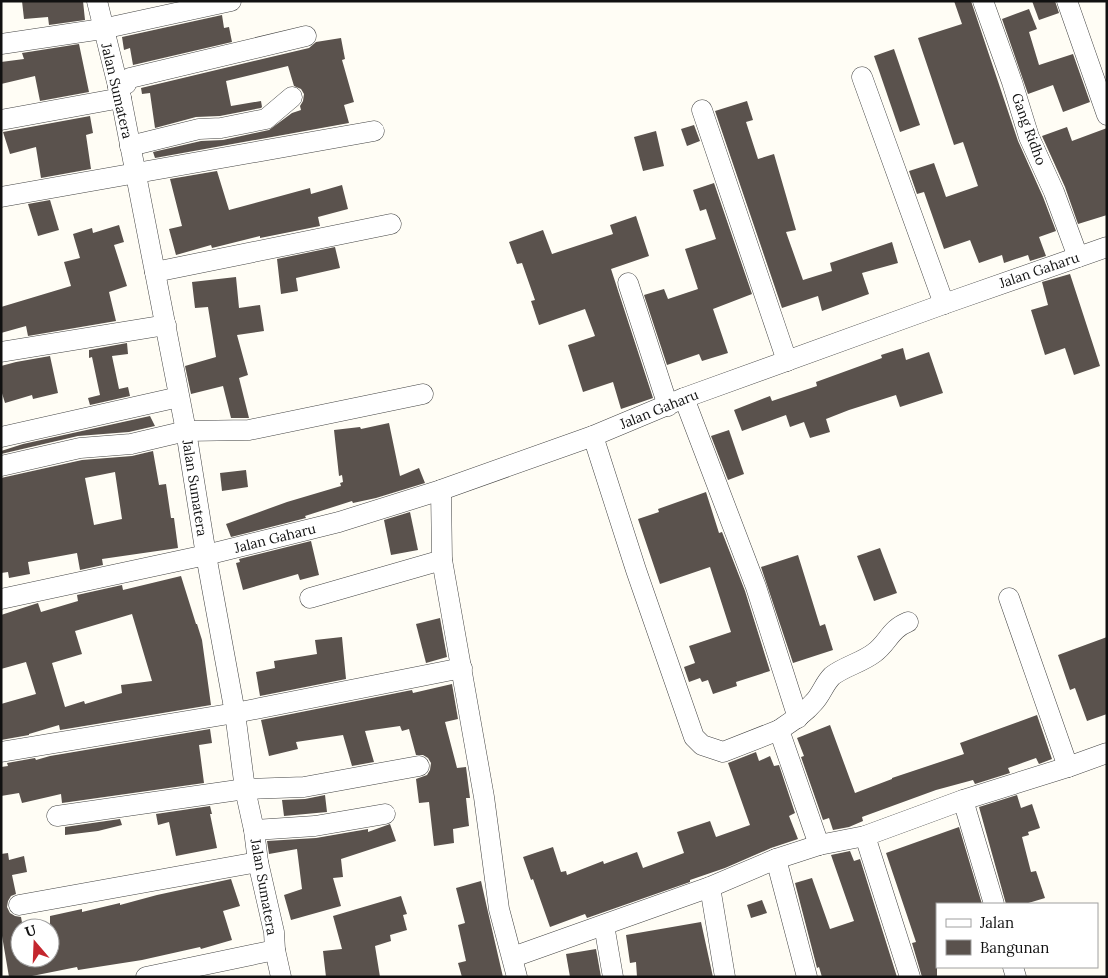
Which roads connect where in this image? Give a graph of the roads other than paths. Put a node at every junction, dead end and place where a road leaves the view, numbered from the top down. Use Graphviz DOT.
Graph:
graph roads {
  1 [pos="97,1"];
  2 [pos="231,1"];
  3 [pos="983,1"];
  4 [pos="1067,1"];
  5 [pos="102,29"];
  6 [pos="306,36"];
  7 [pos="1,44"];
  8 [pos="862,77"];
  9 [pos="120,93"];
  10 [pos="292,98"];
  11 [pos="702,110"];
  12 [pos="1107,115"];
  13 [pos="1,120"];
  14 [pos="374,131"];
  15 [pos="130,146"];
  16 [pos="135,174"];
  17 [pos="1,197"];
  18 [pos="391,224"];
  19 [pos="1107,248"];
  20 [pos="1078,257"];
  21 [pos="155,272"];
  22 [pos="628,283"];
  23 [pos="944,304"];
  24 [pos="166,325"];
  25 [pos="1,352"];
  26 [pos="787,361"];
  27 [pos="423,394"];
  28 [pos="179,397"];
  29 [pos="676,402"];
  30 [pos="186,431"];
  31 [pos="593,436"];
  32 [pos="1,437"];
  33 [pos="1,466"];
  34 [pos="441,490"];
  35 [pos="206,555"];
  36 [pos="442,560"];
  37 [pos="310,598"];
  38 [pos="1009,598"];
  39 [pos="1,599"];
  40 [pos="908,622"];
  41 [pos="462,668"];
  42 [pos="235,713"];
  43 [pos="798,718"];
  44 [pos="779,730"];
  45 [pos="1,752"];
  46 [pos="1107,753"];
  47 [pos="419,766"];
  48 [pos="1068,767"];
  49 [pos="245,789"];
  50 [pos="963,800"];
  51 [pos="386,814"];
  52 [pos="57,816"];
  53 [pos="254,830"];
  54 [pos="865,836"];
  55 [pos="819,845"];
  56 [pos="776,859"];
  57 [pos="258,862"];
  58 [pos="710,888"];
  59 [pos="994,903"];
  60 [pos="19,905"];
  61 [pos="604,925"];
  62 [pos="274,950"];
  63 [pos="513,957"];
  64 [pos="146,977"];
  65 [pos="281,977"];
  66 [pos="517,977"];
  67 [pos="613,977"];
  68 [pos="725,977"];
  69 [pos="807,977"];
  70 [pos="910,977"];
  1 -- 5 [label="street, Jalan Sumatera"];
  2 -- 5 [label="street"];
  3 -- 20 [label="street, Gang Ridho"];
  4 -- 12 [label="street"];
  5 -- 7 [label="street"];
  5 -- 9 [label="street, Jalan Sumatera"];
  6 -- 9 [label="street"];
  8 -- 23 [label="street"];
  9 -- 13 [label="street"];
  9 -- 15 [label="street, Jalan Sumatera"];
  10 -- 15 [label="street"];
  11 -- 26 [label="street"];
  14 -- 16 [label="street"];
  15 -- 16 [label="street, Jalan Sumatera"];
  16 -- 17 [label="street"];
  16 -- 21 [label="street, Jalan Sumatera"];
  18 -- 21 [label="street"];
  19 -- 20 [label="street, Jalan Gaharu"];
  20 -- 23 [label="street, Jalan Gaharu"];
  21 -- 24 [label="street, Jalan Sumatera"];
  22 -- 29 [label="street"];
  23 -- 26 [label="street, Jalan Gaharu"];
  24 -- 25 [label="street"];
  24 -- 28 [label="street, Jalan Sumatera"];
  26 -- 29 [label="street, Jalan Gaharu"];
  27 -- 30 [label="street"];
  28 -- 30 [label="street, Jalan Sumatera"];
  28 -- 32 [label="street"];
  29 -- 31 [label="street, Jalan Gaharu"];
  29 -- 43 [label="street"];
  30 -- 33 [label="street"];
  30 -- 35 [label="street, Jalan Sumatera"];
  31 -- 34 [label="street, Jalan Gaharu"];
  31 -- 44 [label="street"];
  34 -- 35 [label="street, Jalan Gaharu"];
  34 -- 36 [label="street"];
  35 -- 39 [label="street, Jalan Gaharu"];
  35 -- 42 [label="street, Jalan Sumatera"];
  36 -- 37 [label="street"];
  36 -- 41 [label="street"];
  38 -- 48 [label="street"];
  40 -- 43 [label="street"];
  41 -- 42 [label="street"];
  41 -- 63 [label="street"];
  42 -- 45 [label="street"];
  42 -- 49 [label="street, Jalan Sumatera"];
  43 -- 44 [label="street"];
  44 -- 55 [label="street"];
  46 -- 48 [label="street"];
  47 -- 49 [label="street"];
  48 -- 50 [label="street"];
  49 -- 52 [label="street"];
  49 -- 53 [label="street, Jalan Sumatera"];
  50 -- 54 [label="street"];
  50 -- 59 [label="street"];
  51 -- 53 [label="street"];
  53 -- 57 [label="street, Jalan Sumatera"];
  54 -- 55 [label="street"];
  54 -- 70 [label="street"];
  55 -- 56 [label="street"];
  56 -- 58 [label="street"];
  56 -- 69 [label="street"];
  57 -- 60 [label="street"];
  57 -- 62 [label="street, Jalan Sumatera"];
  58 -- 61 [label="street"];
  58 -- 68 [label="street"];
  61 -- 63 [label="street"];
  61 -- 67 [label="street"];
  62 -- 64 [label="street"];
  62 -- 65 [label="street, Jalan Sumatera"];
  63 -- 66 [label="street"];
}
